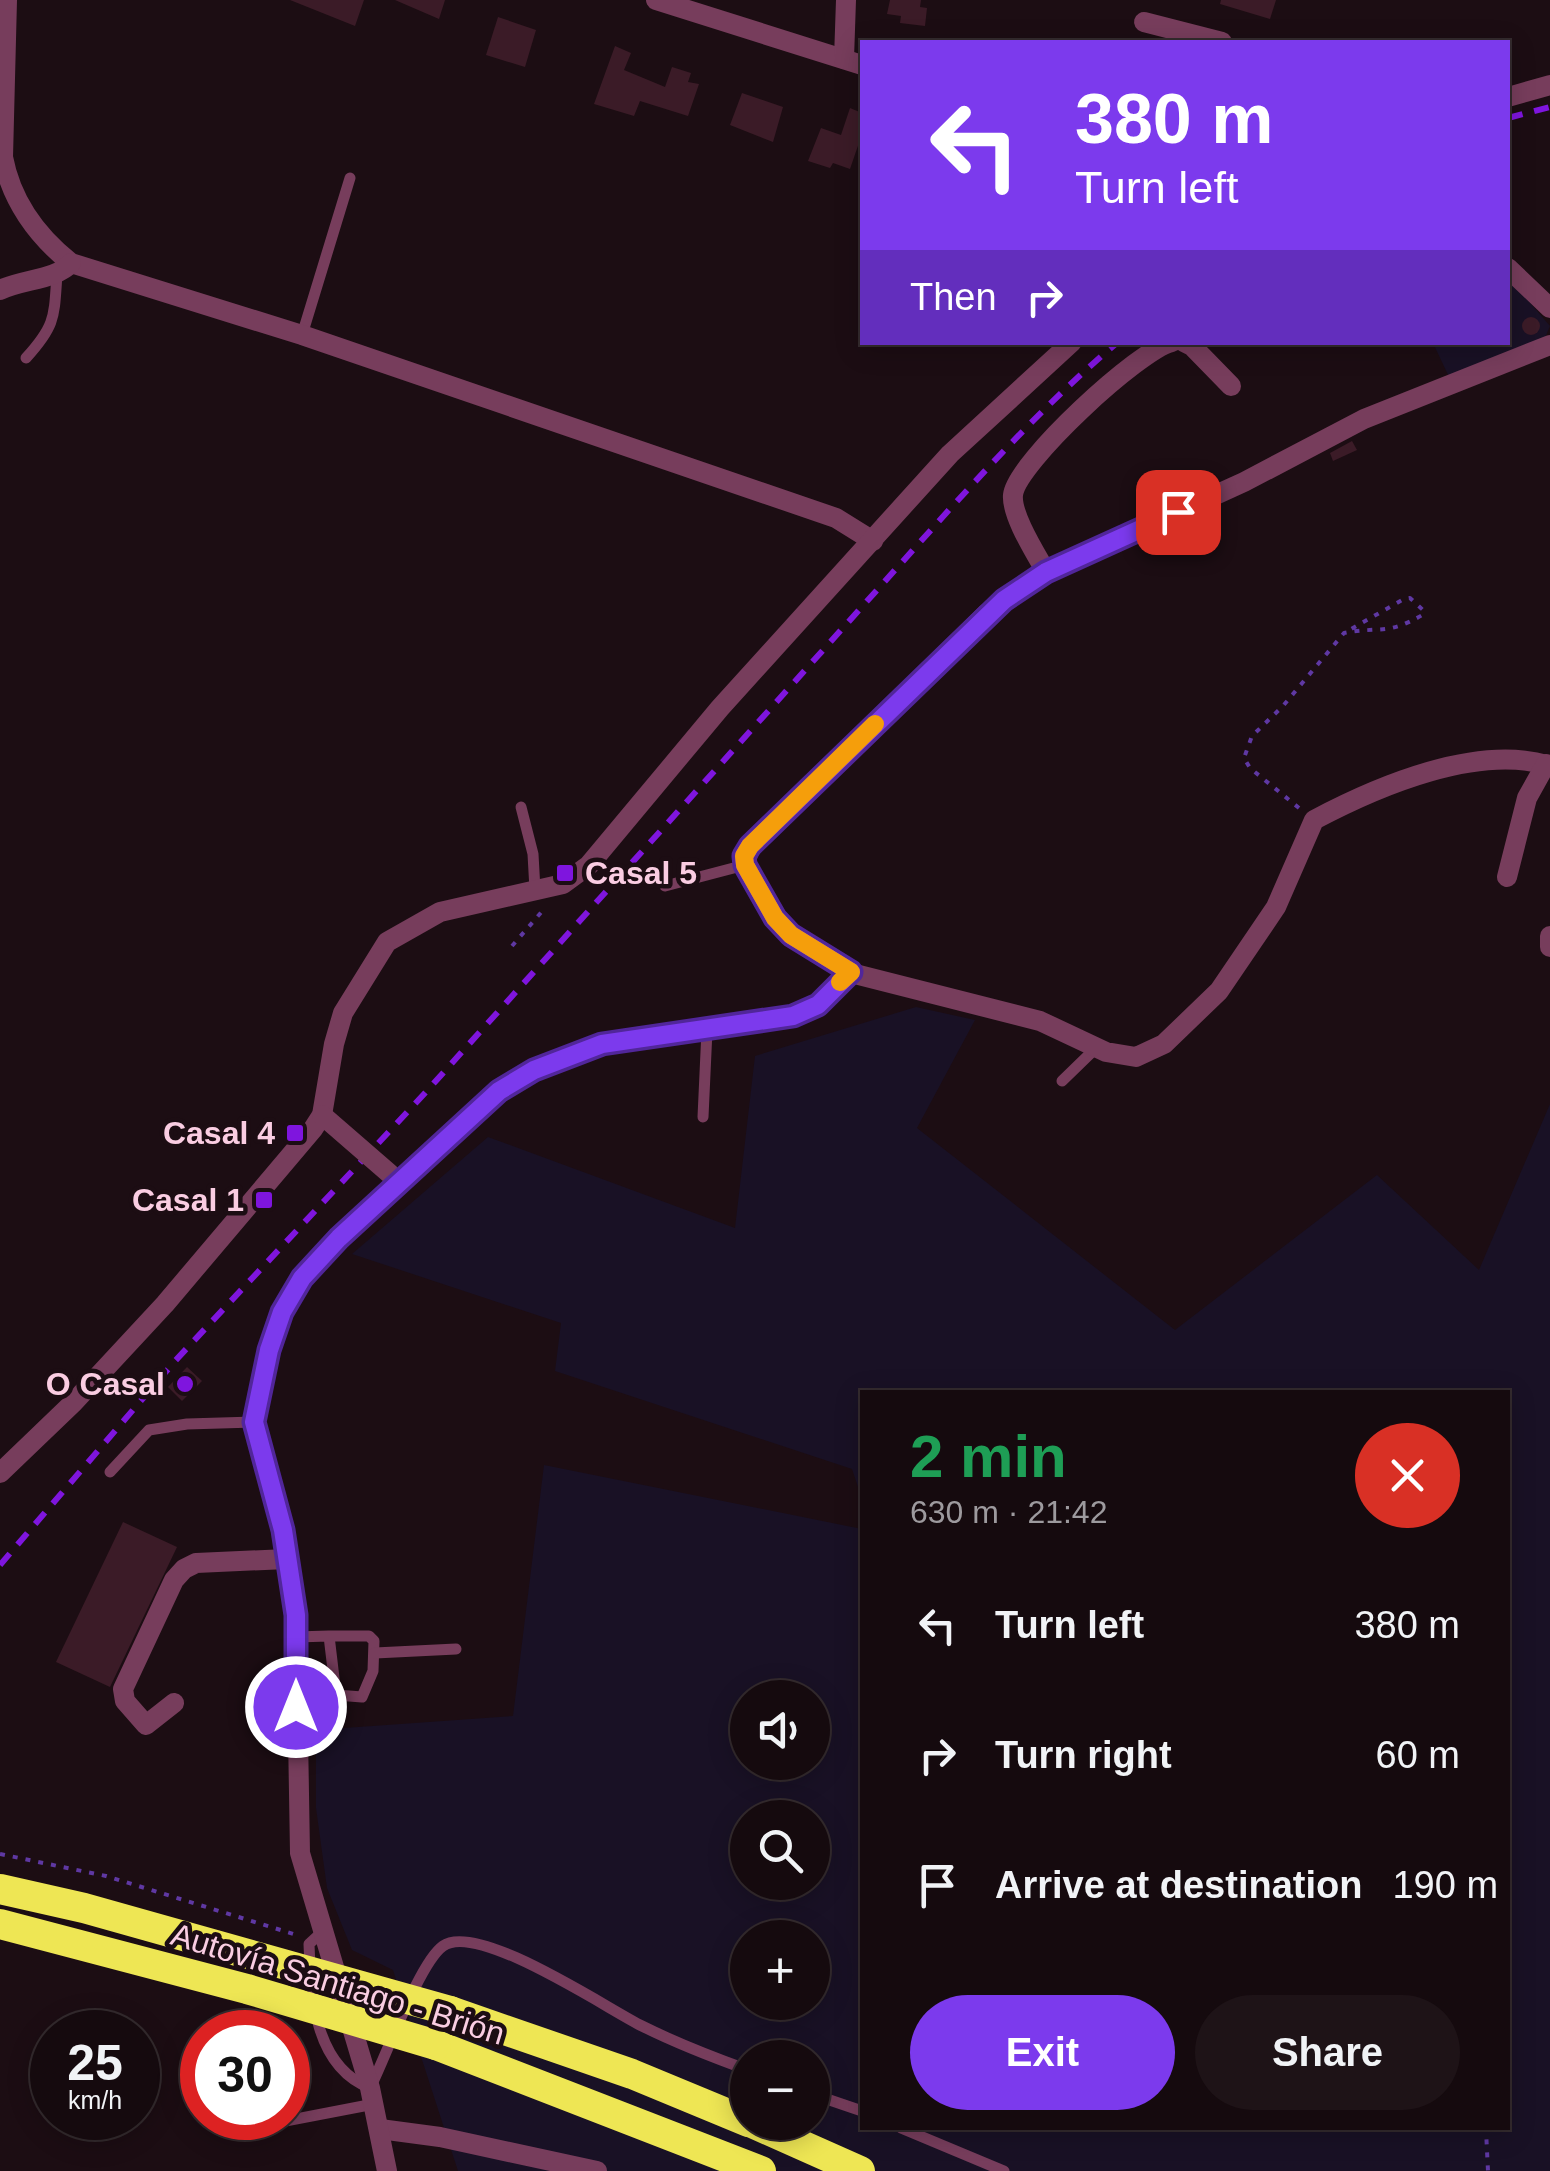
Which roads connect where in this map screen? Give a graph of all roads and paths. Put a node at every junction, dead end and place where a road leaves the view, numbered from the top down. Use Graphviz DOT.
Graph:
graph roads {
  1 [pos="7,0"];
  2 [pos="656,0"];
  3 [pos="846,0"];
  4 [pos="1144,22"];
  5 [pos="1184,38"];
  6 [pos="853,62"];
  7 [pos="1550,85"];
  8 [pos="1510,96"];
  9 [pos="350,178"];
  10 [pos="64,268"];
  11 [pos="1510,270"];
  12 [pos="0,290"];
  13 [pos="1550,308"];
  14 [pos="302,335"];
  15 [pos="1069,345"];
  16 [pos="1164,345"];
  17 [pos="1190,345"];
  18 [pos="1550,345"];
  19 [pos="26,358"];
  20 [pos="1232,386"];
  21 [pos="873,540"];
  22 [pos="1046,572"];
  23 [pos="1344,633"];
  24 [pos="1548,765"];
  25 [pos="521,808"];
  26 [pos="1314,820"];
  27 [pos="745,865"];
  28 [pos="1506,877"];
  29 [pos="563,884"];
  30 [pos="665,886"];
  31 [pos="536,890"];
  32 [pos="1550,936"];
  33 [pos="512,946"];
  34 [pos="1550,946"];
  35 [pos="851,972"];
  36 [pos="707,1030"];
  37 [pos="1096,1048"];
  38 [pos="1062,1080"];
  39 [pos="322,1115"];
  40 [pos="703,1117"];
  41 [pos="396,1178"];
  42 [pos="254,1422"];
  43 [pos="110,1472"];
  44 [pos="0,1473"];
  45 [pos="287,1560"];
  46 [pos="328,1636"];
  47 [pos="296,1637"];
  48 [pos="456,1649"];
  49 [pos="375,1653"];
  50 [pos="174,1703"];
  51 [pos="0,1854"];
  52 [pos="0,1888"];
  53 [pos="0,1924"];
  54 [pos="318,1934"];
  55 [pos="730,2063"];
  56 [pos="372,2096"];
  57 [pos="830,2100"];
  58 [pos="860,2110"];
  59 [pos="310,2113"];
  60 [pos="730,2114"];
  61 [pos="380,2128"];
  62 [pos="906,2130"];
  63 [pos="1486,2130"];
  64 [pos="790,2140"];
  65 [pos="387,2171"];
  66 [pos="596,2171"];
  67 [pos="761,2171"];
  68 [pos="860,2171"];
  69 [pos="1004,2171"];
  70 [pos="1488,2171"];
  1 -- 10 [label="street"];
  2 -- 6 [label="street"];
  3 -- 6 [label="street"];
  4 -- 5 [label="street"];
  7 -- 8 [label="street"];
  9 -- 14 [label="lane"];
  10 -- 12 [label="street"];
  10 -- 14 [label="street"];
  10 -- 19 [label="lane"];
  11 -- 13 [label="street"];
  14 -- 21 [label="street"];
  15 -- 21 [label="street"];
  16 -- 22 [label="street"];
  17 -- 20 [label="street"];
  18 -- 22 [label="street"];
  21 -- 29 [label="street"];
  22 -- 27 [label="street"];
  23 -- 23 [label="path"];
  23 -- 26 [label="path"];
  24 -- 26 [label="street"];
  24 -- 28 [label="street"];
  25 -- 31 [label="lane"];
  26 -- 37 [label="street"];
  27 -- 30 [label="lane"];
  27 -- 35 [label="street"];
  29 -- 31 [label="street"];
  29 -- 33 [label="path"];
  31 -- 39 [label="street"];
  32 -- 34 [label="street"];
  35 -- 36 [label="street"];
  35 -- 37 [label="street"];
  36 -- 40 [label="lane"];
  36 -- 41 [label="street"];
  37 -- 38 [label="lane"];
  39 -- 41 [label="street, bridge"];
  39 -- 44 [label="street"];
  41 -- 42 [label="street"];
  42 -- 43 [label="lane"];
  42 -- 45 [label="street"];
  45 -- 47 [label="street"];
  45 -- 50 [label="street"];
  46 -- 47 [label="lane"];
  46 -- 49 [label="lane"];
  46 -- 49 [label="lane"];
  47 -- 54 [label="street"];
  48 -- 49 [label="lane"];
  51 -- 54 [label="path"];
  52 -- 60 [label="highway, Autovía Santiago - Brión, bridge"];
  53 -- 67 [label="highway, Autovía Santiago - Brión, bridge"];
  54 -- 56 [label="street"];
  54 -- 56 [label="lane"];
  55 -- 56 [label="lane"];
  56 -- 59 [label="lane"];
  56 -- 61 [label="street"];
  57 -- 58 [label="lane"];
  61 -- 65 [label="street"];
  61 -- 66 [label="street"];
  62 -- 69 [label="lane"];
  63 -- 70 [label="path"];
  64 -- 68 [label="highway, Autovía Santiago - Brión"];
}
